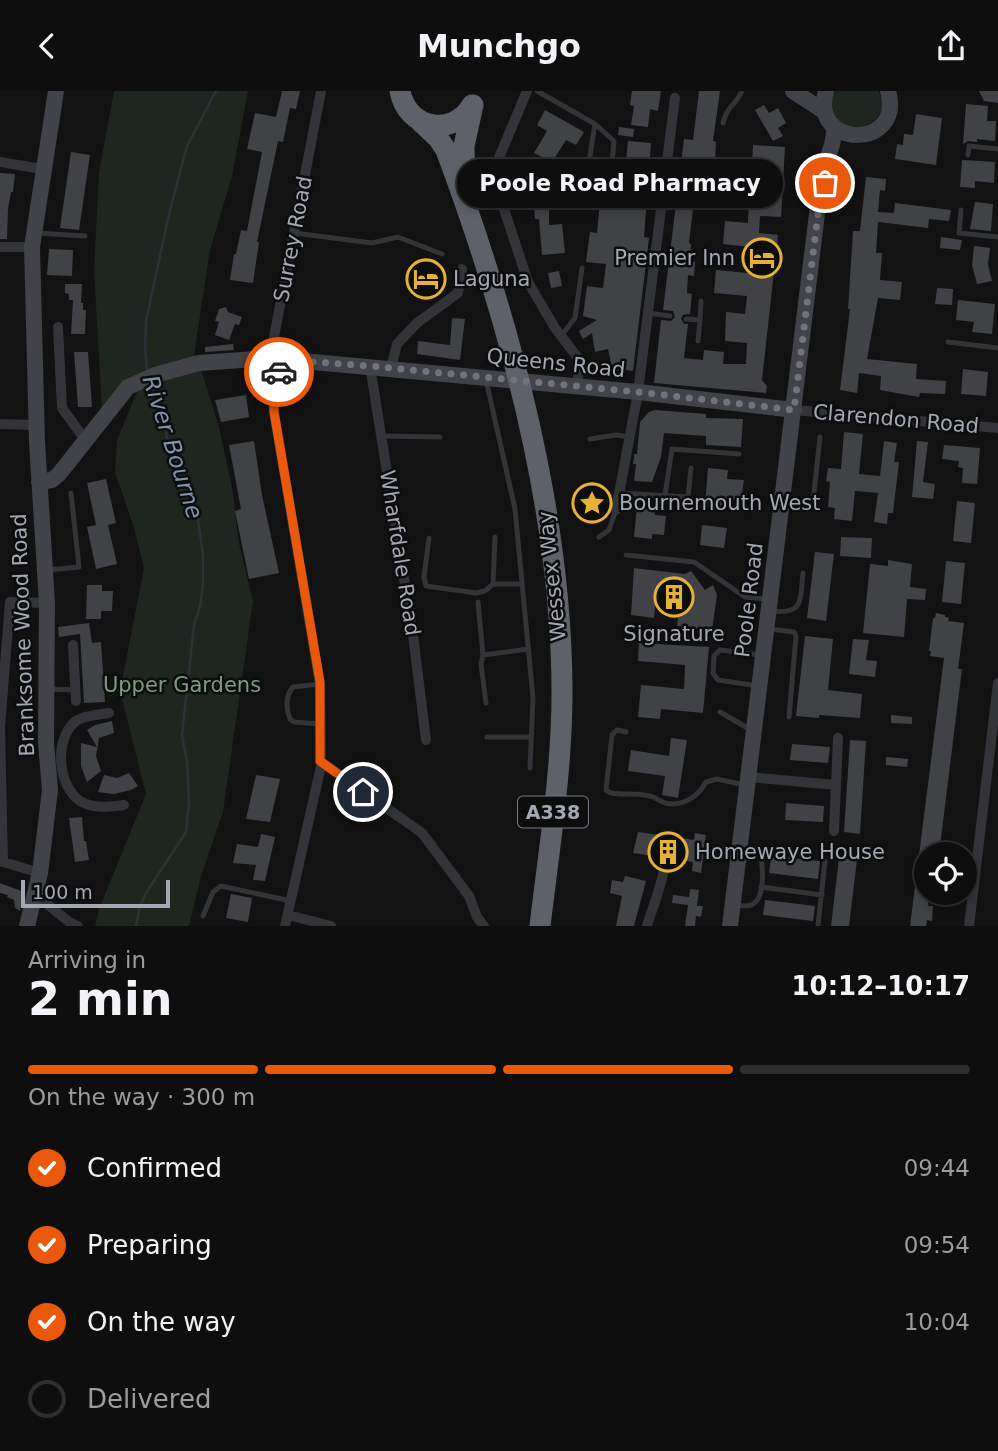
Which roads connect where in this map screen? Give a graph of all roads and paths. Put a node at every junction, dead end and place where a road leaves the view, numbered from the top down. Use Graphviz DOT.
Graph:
graph roads {
  1 [pos="55,91"];
  2 [pos="321,91"];
  3 [pos="400,91"];
  4 [pos="527,91"];
  5 [pos="537,91"];
  6 [pos="742,91"];
  7 [pos="793,91"];
  8 [pos="826,91"];
  9 [pos="892,93"];
  10 [pos="476,96"];
  11 [pos="675,98"];
  12 [pos="825,112"];
  13 [pos="420,121"];
  14 [pos="723,123"];
  15 [pos="595,124"];
  16 [pos="834,127"];
  17 [pos="866,135"];
  18 [pos="998,149"];
  19 [pos="968,155"];
  20 [pos="0,162"];
  21 [pos="42,169"];
  22 [pos="585,187"];
  23 [pos="609,196"];
  24 [pos="820,197"];
  25 [pos="961,210"];
  26 [pos="294,233"];
  27 [pos="475,233"];
  28 [pos="85,236"];
  29 [pos="998,237"];
  30 [pos="33,240"];
  31 [pos="0,247"];
  32 [pos="442,254"];
  33 [pos="582,268"];
  34 [pos="462,269"];
  35 [pos="701,301"];
  36 [pos="648,313"];
  37 [pos="670,316"];
  38 [pos="686,319"];
  39 [pos="700,320"];
  40 [pos="58,327"];
  41 [pos="561,336"];
  42 [pos="698,341"];
  43 [pos="948,342"];
  44 [pos="998,348"];
  45 [pos="270,358"];
  46 [pos="314,362"];
  47 [pos="370,366"];
  48 [pos="391,368"];
  49 [pos="486,377"];
  50 [pos="273,384"];
  51 [pos="578,387"];
  52 [pos="638,392"];
  53 [pos="794,410"];
  54 [pos="0,423"];
  55 [pos="36,425"];
  56 [pos="998,428"];
  57 [pos="382,436"];
  58 [pos="440,437"];
  59 [pos="630,437"];
  60 [pos="820,437"];
  61 [pos="590,439"];
  62 [pos="86,441"];
  63 [pos="739,454"];
  64 [pos="691,468"];
  65 [pos="39,482"];
  66 [pos="71,493"];
  67 [pos="620,493"];
  68 [pos="666,495"];
  69 [pos="782,501"];
  70 [pos="616,510"];
  71 [pos="495,537"];
  72 [pos="599,537"];
  73 [pos="429,538"];
  74 [pos="626,555"];
  75 [pos="45,570"];
  76 [pos="803,573"];
  77 [pos="493,583"];
  78 [pos="522,584"];
  79 [pos="11,590"];
  80 [pos="10,602"];
  81 [pos="478,602"];
  82 [pos="47,603"];
  83 [pos="769,605"];
  84 [pos="767,629"];
  85 [pos="73,645"];
  86 [pos="528,649"];
  87 [pos="483,655"];
  88 [pos="763,655"];
  89 [pos="998,683"];
  90 [pos="320,684"];
  91 [pos="759,686"];
  92 [pos="46,689"];
  93 [pos="76,696"];
  94 [pos="486,703"];
  95 [pos="720,712"];
  96 [pos="108,713"];
  97 [pos="789,717"];
  98 [pos="320,724"];
  99 [pos="754,731"];
  100 [pos="626,732"];
  101 [pos="487,737"];
  102 [pos="531,737"];
  103 [pos="838,738"];
  104 [pos="426,740"];
  105 [pos="63,742"];
  106 [pos="46,743"];
  107 [pos="320,761"];
  108 [pos="530,768"];
  109 [pos="65,778"];
  110 [pos="748,782"];
  111 [pos="836,785"];
  112 [pos="50,790"];
  113 [pos="124,805"];
  114 [pos="834,831"];
  115 [pos="739,848"];
  116 [pos="2,861"];
  117 [pos="825,861"];
  118 [pos="664,867"];
  119 [pos="40,873"];
  120 [pos="761,887"];
  121 [pos="35,894"];
  122 [pos="821,895"];
  123 [pos="291,901"];
  124 [pos="732,905"];
  125 [pos="203,916"];
  126 [pos="286,920"];
  127 [pos="73,924"];
  128 [pos="27,926"];
  129 [pos="331,926"];
  130 [pos="484,926"];
  131 [pos="540,926"];
  132 [pos="647,926"];
  133 [pos="730,926"];
  134 [pos="818,926"];
  135 [pos="969,926"];
  1 -- 21 [label="street, Branksome Wood Road"];
  2 -- 26 [label="street, Surrey Road"];
  3 -- 13 [label="highway, Wessex Way"];
  4 -- 41 [label="street"];
  5 -- 15 [label="lane"];
  6 -- 14 [label="lane"];
  7 -- 12 [label="street"];
  8 -- 12 [label="street"];
  9 -- 17 [label="street, Poole Road"];
  10 -- 13 [label="highway"];
  10 -- 27 [label="highway, Wessex Way"];
  11 -- 36 [label="street"];
  12 -- 16 [label="street"];
  13 -- 27 [label="highway, Wessex Way"];
  15 -- 22 [label="lane"];
  15 -- 23 [label="lane"];
  16 -- 17 [label="street"];
  16 -- 24 [label="street, Poole Road"];
  17 -- 24 [label="street, Poole Road"];
  18 -- 19 [label="lane"];
  20 -- 21 [label="street"];
  21 -- 30 [label="street, Branksome Wood Road"];
  24 -- 53 [label="street, Poole Road"];
  25 -- 29 [label="lane"];
  26 -- 32 [label="lane"];
  26 -- 45 [label="street, Surrey Road"];
  27 -- 131 [label="highway, Wessex Way / A338"];
  28 -- 30 [label="lane"];
  30 -- 31 [label="street"];
  30 -- 55 [label="street, Branksome Wood Road"];
  33 -- 41 [label="lane"];
  34 -- 48 [label="street"];
  35 -- 39 [label="lane"];
  36 -- 37 [label="lane"];
  36 -- 52 [label="street"];
  38 -- 39 [label="lane"];
  39 -- 42 [label="lane"];
  40 -- 62 [label="street"];
  41 -- 51 [label="street"];
  43 -- 44 [label="lane"];
  45 -- 46 [label="street, Queens Road"];
  45 -- 50 [label="street, Surrey Road"];
  45 -- 62 [label="street, Queens Road"];
  46 -- 47 [label="street, Queens Road"];
  46 -- 50 [label="street, Queens Road"];
  47 -- 48 [label="street, Queens Road"];
  47 -- 57 [label="street, Wharfdale Road"];
  48 -- 49 [label="street, Queens Road"];
  49 -- 51 [label="street, Queens Road"];
  49 -- 78 [label="lane"];
  50 -- 90 [label="street, Surrey Road"];
  51 -- 52 [label="street, Queens Road"];
  52 -- 53 [label="street, Queens Road"];
  52 -- 59 [label="street"];
  53 -- 56 [label="street, Clarendon Road"];
  53 -- 69 [label="street, Poole Road"];
  54 -- 55 [label="street"];
  55 -- 65 [label="street, Branksome Wood Road"];
  57 -- 58 [label="lane"];
  57 -- 104 [label="street, Wharfdale Road"];
  59 -- 61 [label="lane"];
  59 -- 67 [label="street"];
  60 -- 69 [label="lane"];
  62 -- 65 [label="street, Queens Road"];
  63 -- 68 [label="lane"];
  64 -- 68 [label="lane"];
  65 -- 75 [label="street, Branksome Wood Road"];
  66 -- 75 [label="lane"];
  67 -- 68 [label="lane"];
  67 -- 70 [label="street"];
  69 -- 83 [label="street, Poole Road"];
  70 -- 72 [label="lane"];
  71 -- 77 [label="lane"];
  73 -- 77 [label="lane"];
  74 -- 83 [label="lane"];
  75 -- 82 [label="street, Branksome Wood Road"];
  76 -- 83 [label="lane"];
  77 -- 78 [label="lane"];
  78 -- 86 [label="lane"];
  79 -- 80 [label="street"];
  80 -- 82 [label="street"];
  80 -- 116 [label="street"];
  81 -- 87 [label="lane"];
  82 -- 92 [label="street, Branksome Wood Road"];
  83 -- 84 [label="street, Poole Road"];
  84 -- 88 [label="street, Poole Road"];
  84 -- 97 [label="lane"];
  85 -- 93 [label="street"];
  86 -- 87 [label="lane"];
  86 -- 102 [label="lane"];
  87 -- 94 [label="lane"];
  88 -- 91 [label="street, Poole Road"];
  88 -- 91 [label="lane"];
  89 -- 135 [label="street"];
  90 -- 98 [label="street, Surrey Road"];
  90 -- 98 [label="lane"];
  91 -- 99 [label="street, Poole Road"];
  92 -- 93 [label="lane"];
  92 -- 106 [label="street, Branksome Wood Road"];
  95 -- 99 [label="lane"];
  96 -- 105 [label="street"];
  98 -- 107 [label="street, Surrey Road"];
  99 -- 110 [label="street, Poole Road"];
  100 -- 110 [label="lane"];
  101 -- 102 [label="lane"];
  102 -- 108 [label="lane"];
  103 -- 111 [label="street"];
  105 -- 106 [label="lane"];
  105 -- 109 [label="street"];
  106 -- 112 [label="street, Branksome Wood Road"];
  107 -- 123 [label="street, Surrey Road"];
  107 -- 130 [label="street"];
  109 -- 112 [label="lane"];
  109 -- 113 [label="street"];
  110 -- 111 [label="street"];
  110 -- 115 [label="street, Poole Road"];
  111 -- 114 [label="street"];
  112 -- 119 [label="street, Branksome Wood Road"];
  115 -- 120 [label="lane"];
  115 -- 124 [label="street, Poole Road"];
  116 -- 119 [label="street"];
  117 -- 122 [label="lane"];
  118 -- 132 [label="street"];
  119 -- 121 [label="street, Branksome Wood Road"];
  120 -- 122 [label="lane"];
  120 -- 124 [label="lane"];
  121 -- 127 [label="street"];
  121 -- 128 [label="street, Branksome Wood Road"];
  122 -- 134 [label="lane"];
  123 -- 125 [label="lane"];
  123 -- 126 [label="street, Surrey Road"];
  124 -- 133 [label="street, Poole Road"];
  126 -- 129 [label="street"];
}
